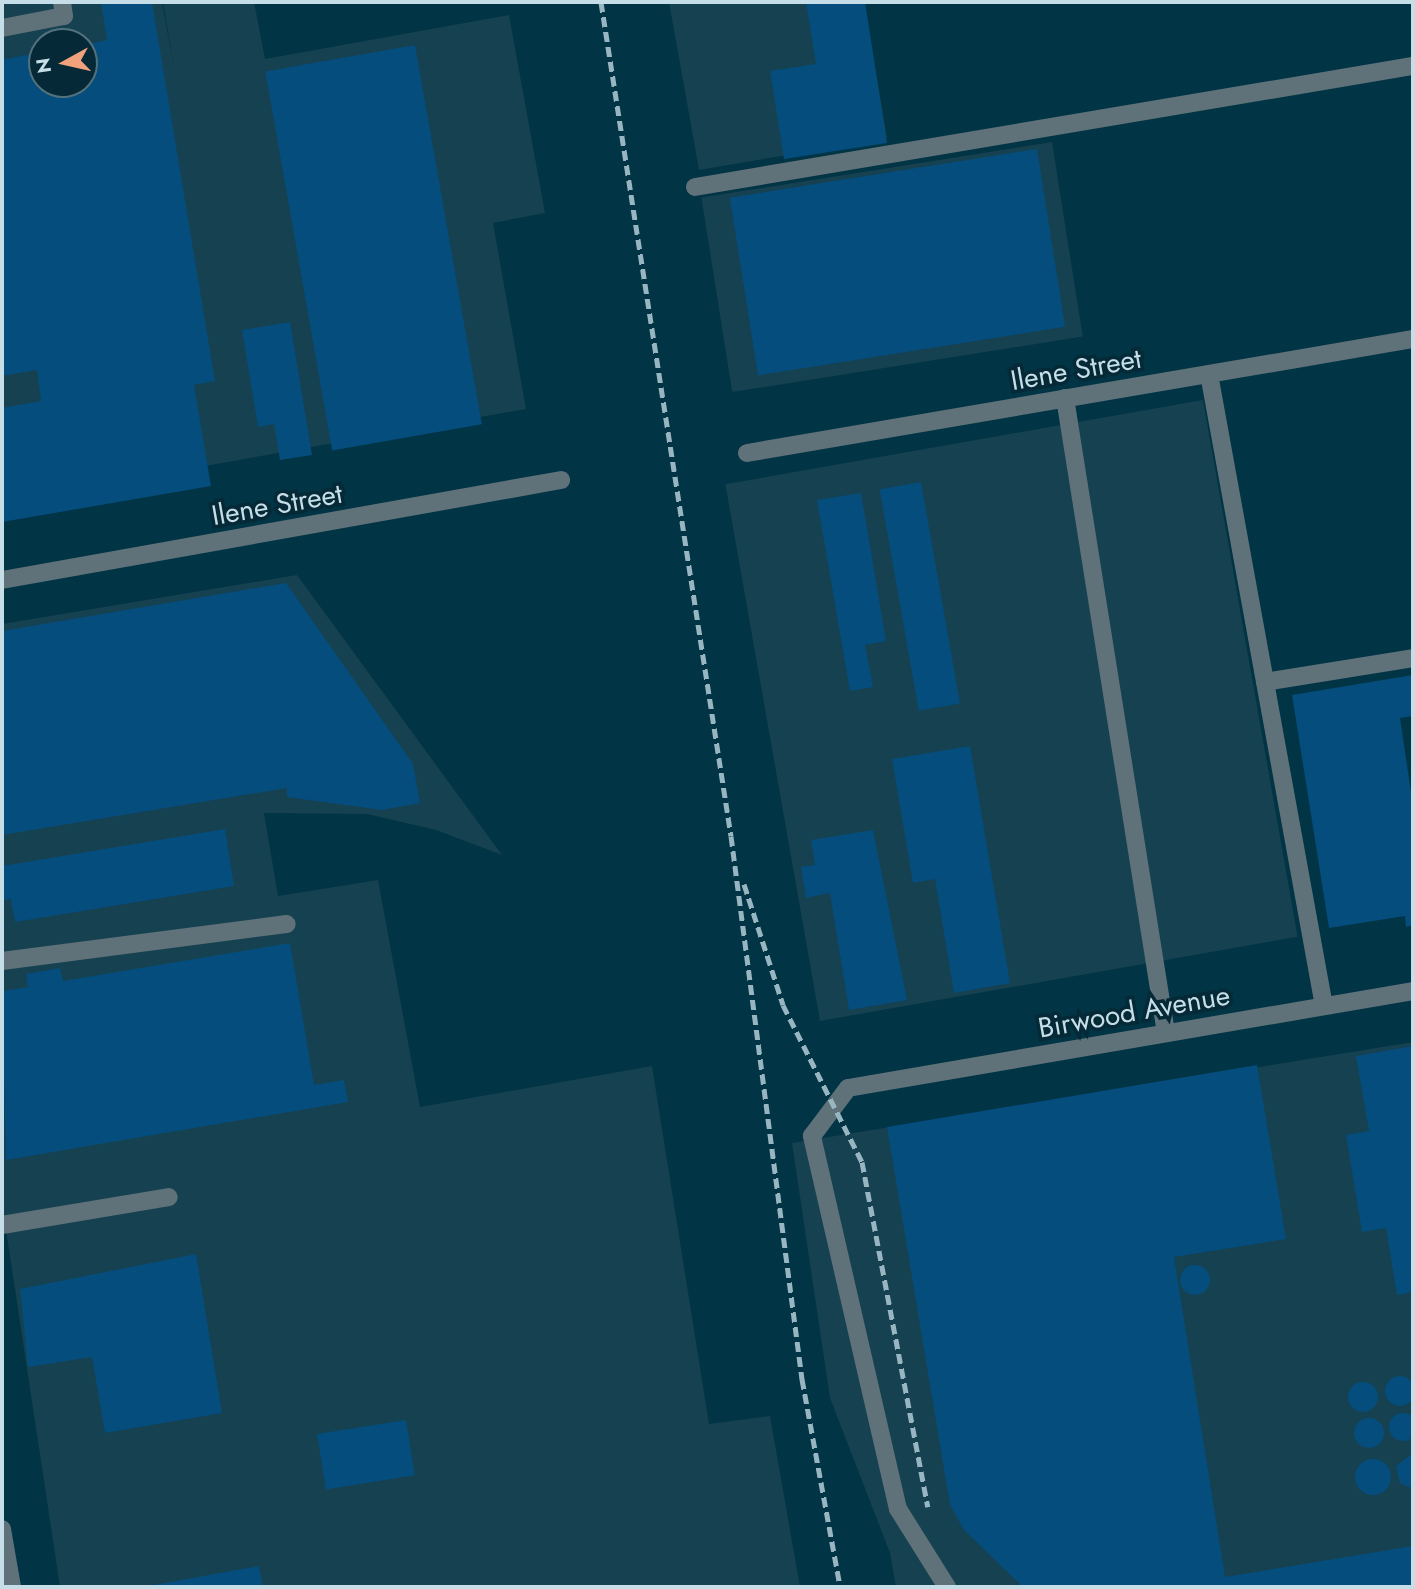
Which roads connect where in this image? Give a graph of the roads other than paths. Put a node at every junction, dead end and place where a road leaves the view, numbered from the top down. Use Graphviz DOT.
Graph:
graph roads {
  1 [pos="62,2"];
  2 [pos="2,28"];
  3 [pos="1413,66"];
  4 [pos="695,187"];
  5 [pos="1413,339"];
  6 [pos="1209,374"];
  7 [pos="1065,398"];
  8 [pos="747,453"];
  9 [pos="561,480"];
  10 [pos="2,580"];
  11 [pos="1413,658"];
  12 [pos="1265,682"];
  13 [pos="287,924"];
  14 [pos="2,961"];
  15 [pos="1413,991"];
  16 [pos="1324,1006"];
  17 [pos="1166,1033"];
  18 [pos="169,1198"];
  19 [pos="2,1225"];
  20 [pos="2,1529"];
  21 [pos="12,1587"];
  22 [pos="947,1587"];
  1 -- 2 [label="street"];
  3 -- 4 [label="street"];
  5 -- 6 [label="street, Ilene Street"];
  6 -- 7 [label="street, Ilene Street"];
  6 -- 12 [label="street"];
  7 -- 8 [label="street, Ilene Street"];
  7 -- 17 [label="street"];
  9 -- 10 [label="street, Ilene Street"];
  11 -- 12 [label="street"];
  12 -- 16 [label="street"];
  13 -- 14 [label="street"];
  15 -- 16 [label="street, Birwood Avenue"];
  16 -- 17 [label="street, Birwood Avenue"];
  17 -- 22 [label="street, Birwood Avenue"];
  18 -- 19 [label="street"];
  20 -- 21 [label="street"];
}
